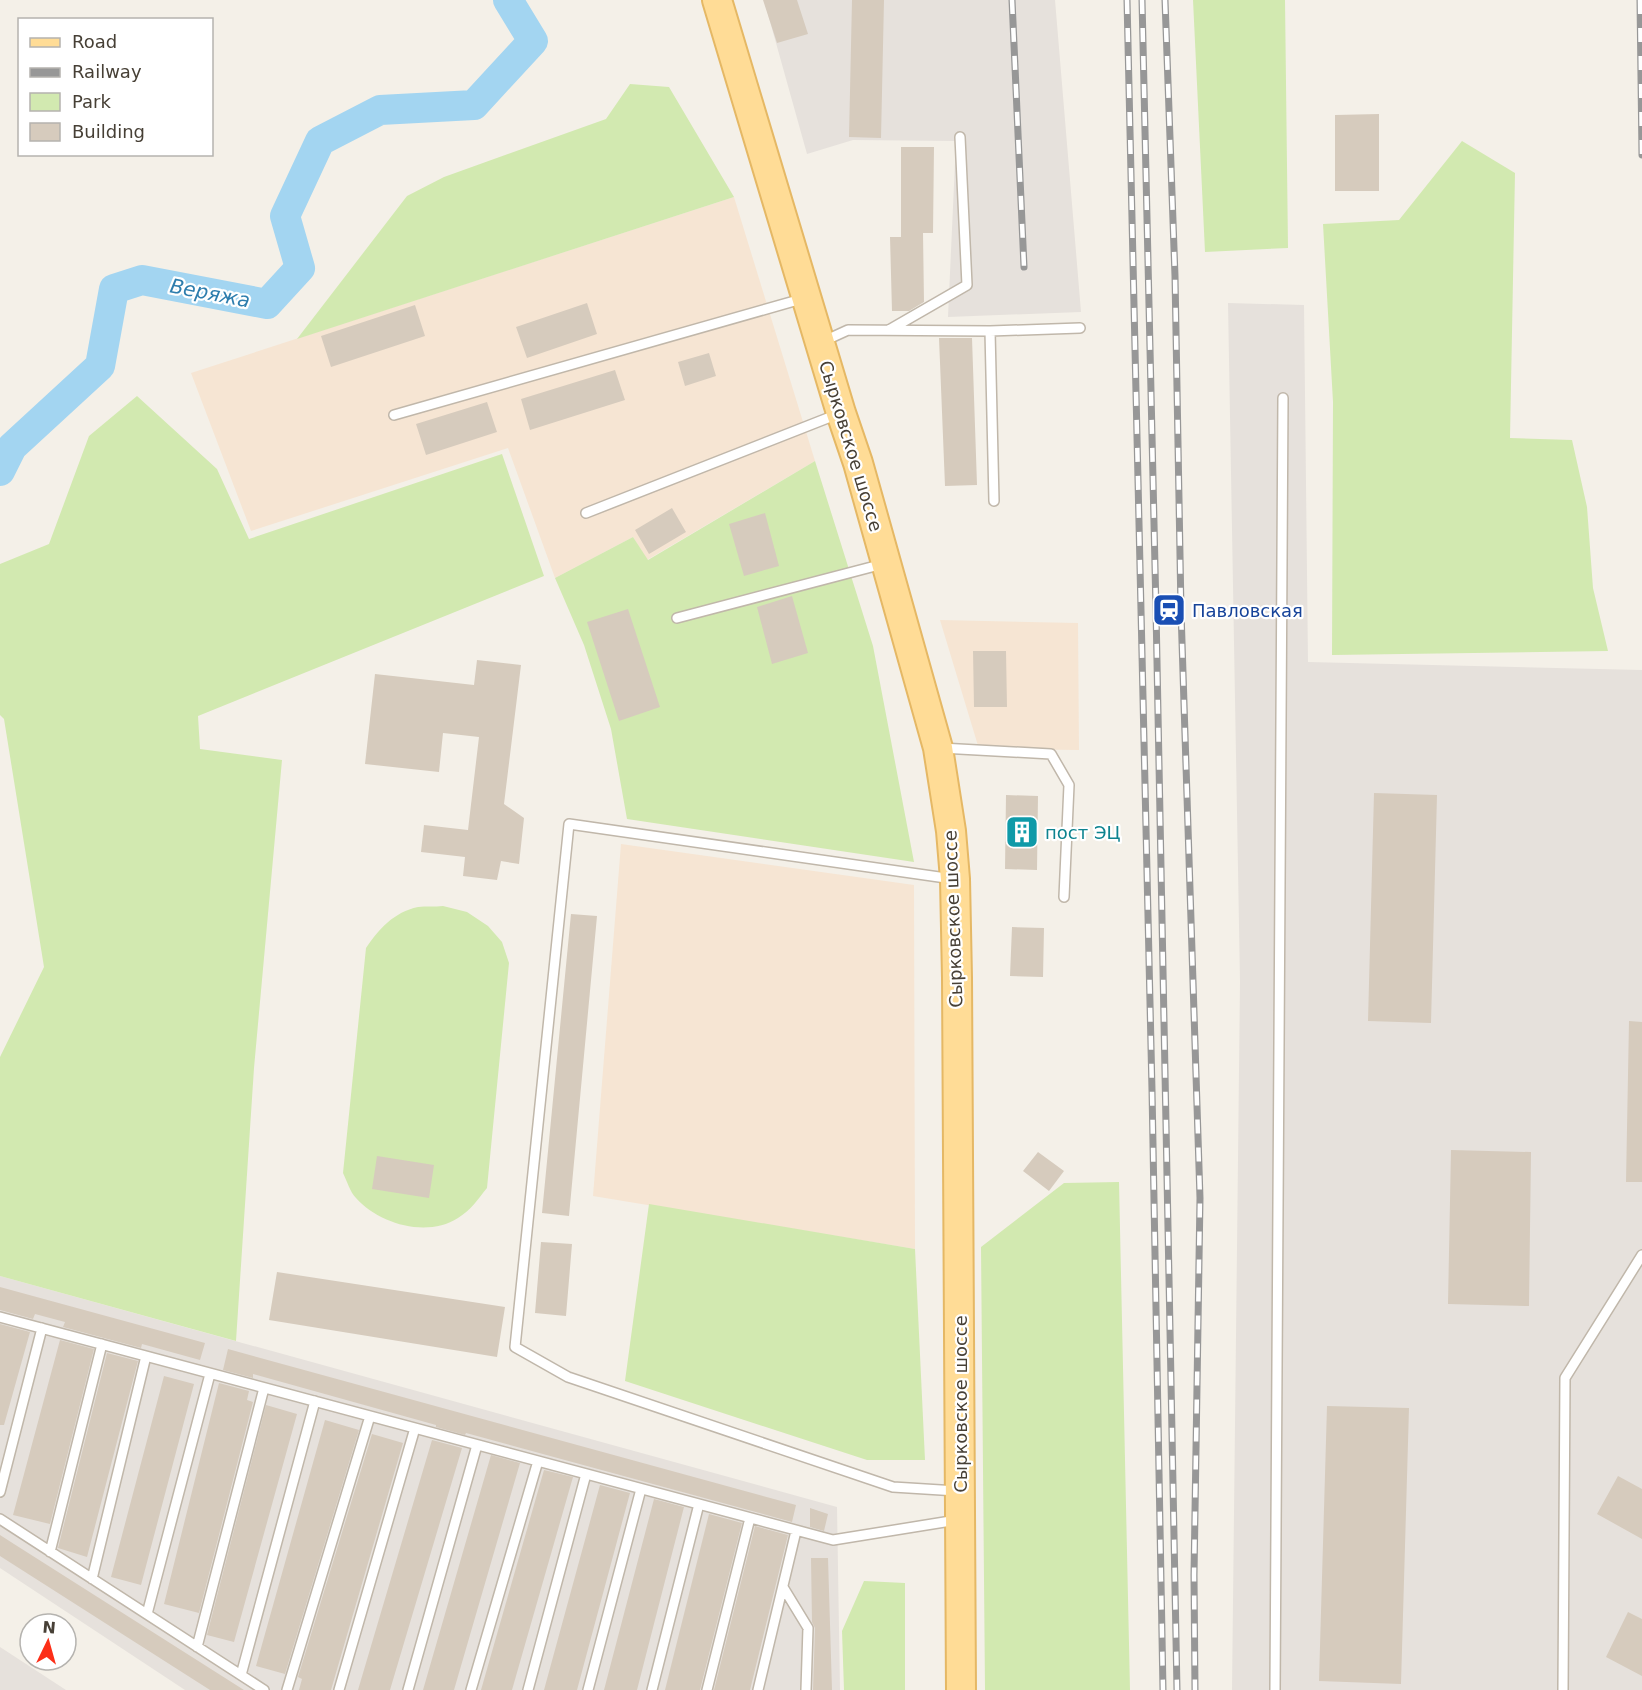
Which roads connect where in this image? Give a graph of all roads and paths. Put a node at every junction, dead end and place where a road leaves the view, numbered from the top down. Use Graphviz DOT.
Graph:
graph roads {
  1 [pos="717,0"];
  2 [pos="960,137"];
  3 [pos="807,297"];
  4 [pos="1080,328"];
  5 [pos="888,330"];
  6 [pos="990,331"];
  7 [pos="820,343"];
  8 [pos="1282,398"];
  9 [pos="841,413"];
  10 [pos="394,415"];
  11 [pos="994,501"];
  12 [pos="586,513"];
  13 [pos="886,563"];
  14 [pos="677,618"];
  15 [pos="938,748"];
  16 [pos="955,879"];
  17 [pos="1064,897"];
  18 [pos="1642,1255"];
  19 [pos="0,1317"];
  20 [pos="42,1328"];
  21 [pos="102,1344"];
  22 [pos="146,1356"];
  23 [pos="210,1374"];
  24 [pos="264,1388"];
  25 [pos="315,1401"];
  26 [pos="370,1416"];
  27 [pos="415,1428"];
  28 [pos="477,1445"];
  29 [pos="538,1461"];
  30 [pos="586,1474"];
  31 [pos="641,1489"];
  32 [pos="961,1491"];
  33 [pos="0,1492"];
  34 [pos="699,1504"];
  35 [pos="750,1518"];
  36 [pos="0,1519"];
  37 [pos="960,1520"];
  38 [pos="796,1531"];
  39 [pos="50,1552"];
  40 [pos="92,1579"];
  41 [pos="783,1587"];
  42 [pos="147,1614"];
  43 [pos="197,1647"];
  44 [pos="241,1675"];
  45 [pos="264,1690"];
  46 [pos="287,1690"];
  47 [pos="339,1690"];
  48 [pos="408,1690"];
  49 [pos="471,1690"];
  50 [pos="528,1690"];
  51 [pos="588,1690"];
  52 [pos="652,1690"];
  53 [pos="707,1690"];
  54 [pos="758,1690"];
  55 [pos="806,1690"];
  56 [pos="962,1690"];
  57 [pos="1275,1690"];
  58 [pos="1563,1690"];
  1 -- 3 [label="main road, Сырковское шоссе"];
  2 -- 5 [label="lane"];
  3 -- 7 [label="main road, Сырковское шоссе"];
  3 -- 10 [label="lane"];
  4 -- 6 [label="lane"];
  5 -- 6 [label="lane"];
  5 -- 7 [label="lane"];
  6 -- 11 [label="lane"];
  7 -- 9 [label="main road, Сырковское шоссе"];
  8 -- 57 [label="lane"];
  9 -- 12 [label="lane"];
  9 -- 13 [label="main road, Сырковское шоссе"];
  13 -- 14 [label="lane"];
  13 -- 15 [label="main road, Сырковское шоссе"];
  15 -- 16 [label="main road, Сырковское шоссе"];
  15 -- 17 [label="lane"];
  16 -- 32 [label="main road, Сырковское шоссе"];
  16 -- 32 [label="lane"];
  18 -- 58 [label="lane"];
  19 -- 20 [label="lane"];
  20 -- 21 [label="lane"];
  20 -- 33 [label="lane"];
  21 -- 22 [label="lane"];
  21 -- 39 [label="lane"];
  22 -- 23 [label="lane"];
  22 -- 40 [label="lane"];
  23 -- 24 [label="lane"];
  23 -- 42 [label="lane"];
  24 -- 25 [label="lane"];
  24 -- 43 [label="lane"];
  25 -- 26 [label="lane"];
  25 -- 44 [label="lane"];
  26 -- 27 [label="lane"];
  26 -- 46 [label="lane"];
  27 -- 28 [label="lane"];
  27 -- 47 [label="lane"];
  28 -- 29 [label="lane"];
  28 -- 48 [label="lane"];
  29 -- 30 [label="lane"];
  29 -- 49 [label="lane"];
  30 -- 31 [label="lane"];
  30 -- 50 [label="lane"];
  31 -- 34 [label="lane"];
  31 -- 51 [label="lane"];
  32 -- 37 [label="main road, Сырковское шоссе"];
  34 -- 35 [label="lane"];
  34 -- 52 [label="lane"];
  35 -- 38 [label="lane"];
  35 -- 53 [label="lane"];
  36 -- 39 [label="lane"];
  37 -- 38 [label="lane"];
  37 -- 56 [label="main road, Сырковское шоссе"];
  38 -- 41 [label="lane"];
  39 -- 40 [label="lane"];
  40 -- 42 [label="lane"];
  41 -- 54 [label="lane"];
  41 -- 55 [label="lane"];
  42 -- 43 [label="lane"];
  43 -- 44 [label="lane"];
  44 -- 45 [label="lane"];
}
